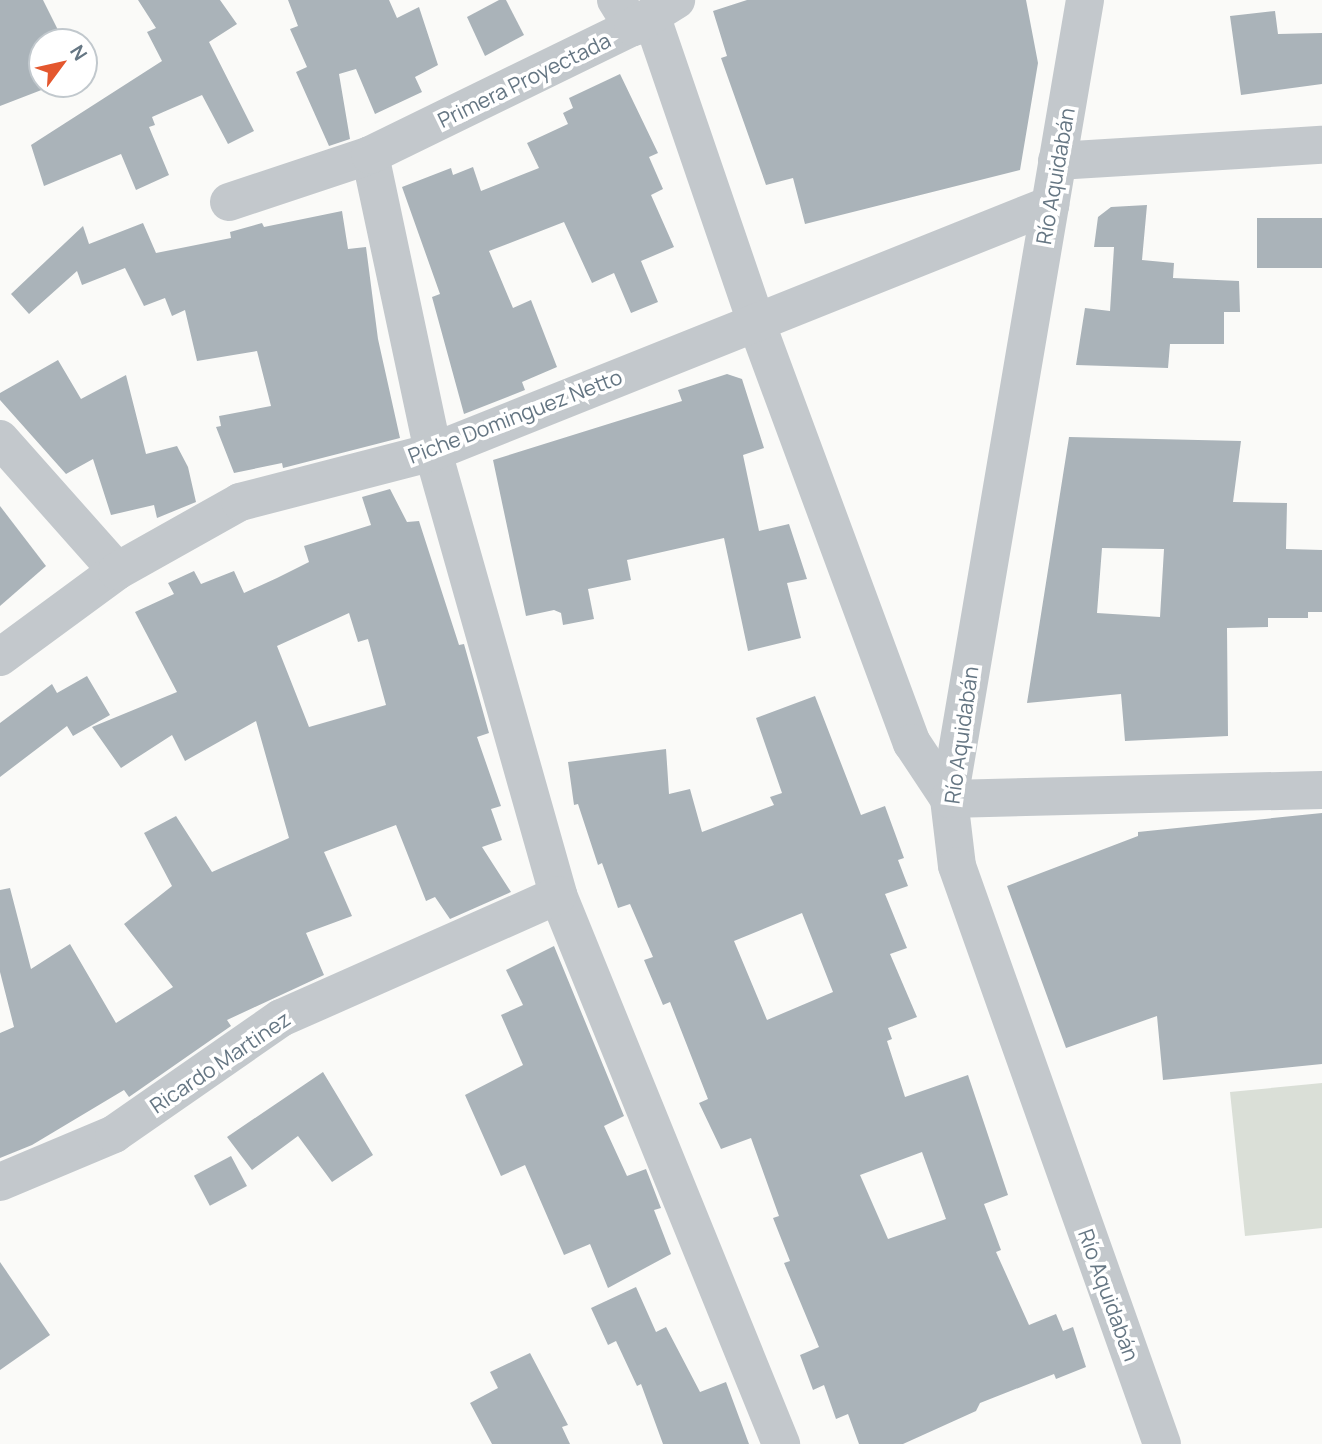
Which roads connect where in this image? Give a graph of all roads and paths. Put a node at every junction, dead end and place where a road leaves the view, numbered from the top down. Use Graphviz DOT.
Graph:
graph roads {
  1 [pos="1085,0"];
  2 [pos="644,11"];
  3 [pos="1322,145"];
  4 [pos="370,155"];
  5 [pos="1057,161"];
  6 [pos="229,202"];
  7 [pos="1050,205"];
  8 [pos="756,322"];
  9 [pos="0,439"];
  10 [pos="433,452"];
  11 [pos="117,571"];
  12 [pos="0,657"];
  13 [pos="1322,790"];
  14 [pos="949,799"];
  15 [pos="558,895"];
  16 [pos="0,1182"];
  17 [pos="781,1444"];
  18 [pos="1162,1444"];
  1 -- 5 [label="street, Río Aquidabán"];
  2 -- 4 [label="street, Primera Proyectada"];
  2 -- 8 [label="street"];
  3 -- 5 [label="street"];
  4 -- 6 [label="street, Primera Proyectada"];
  4 -- 10 [label="street"];
  5 -- 7 [label="street, Río Aquidabán"];
  7 -- 8 [label="street, Piche Dominguez Netto"];
  7 -- 14 [label="street, Río Aquidabán"];
  8 -- 10 [label="street, Piche Dominguez Netto"];
  8 -- 14 [label="street"];
  9 -- 11 [label="street"];
  10 -- 11 [label="street, Piche Dominguez Netto"];
  10 -- 15 [label="street"];
  11 -- 12 [label="street, Piche Dominguez Netto"];
  13 -- 14 [label="street"];
  14 -- 18 [label="street, Río Aquidabán"];
  15 -- 16 [label="street, Ricardo Martinez"];
  15 -- 17 [label="street"];
}
